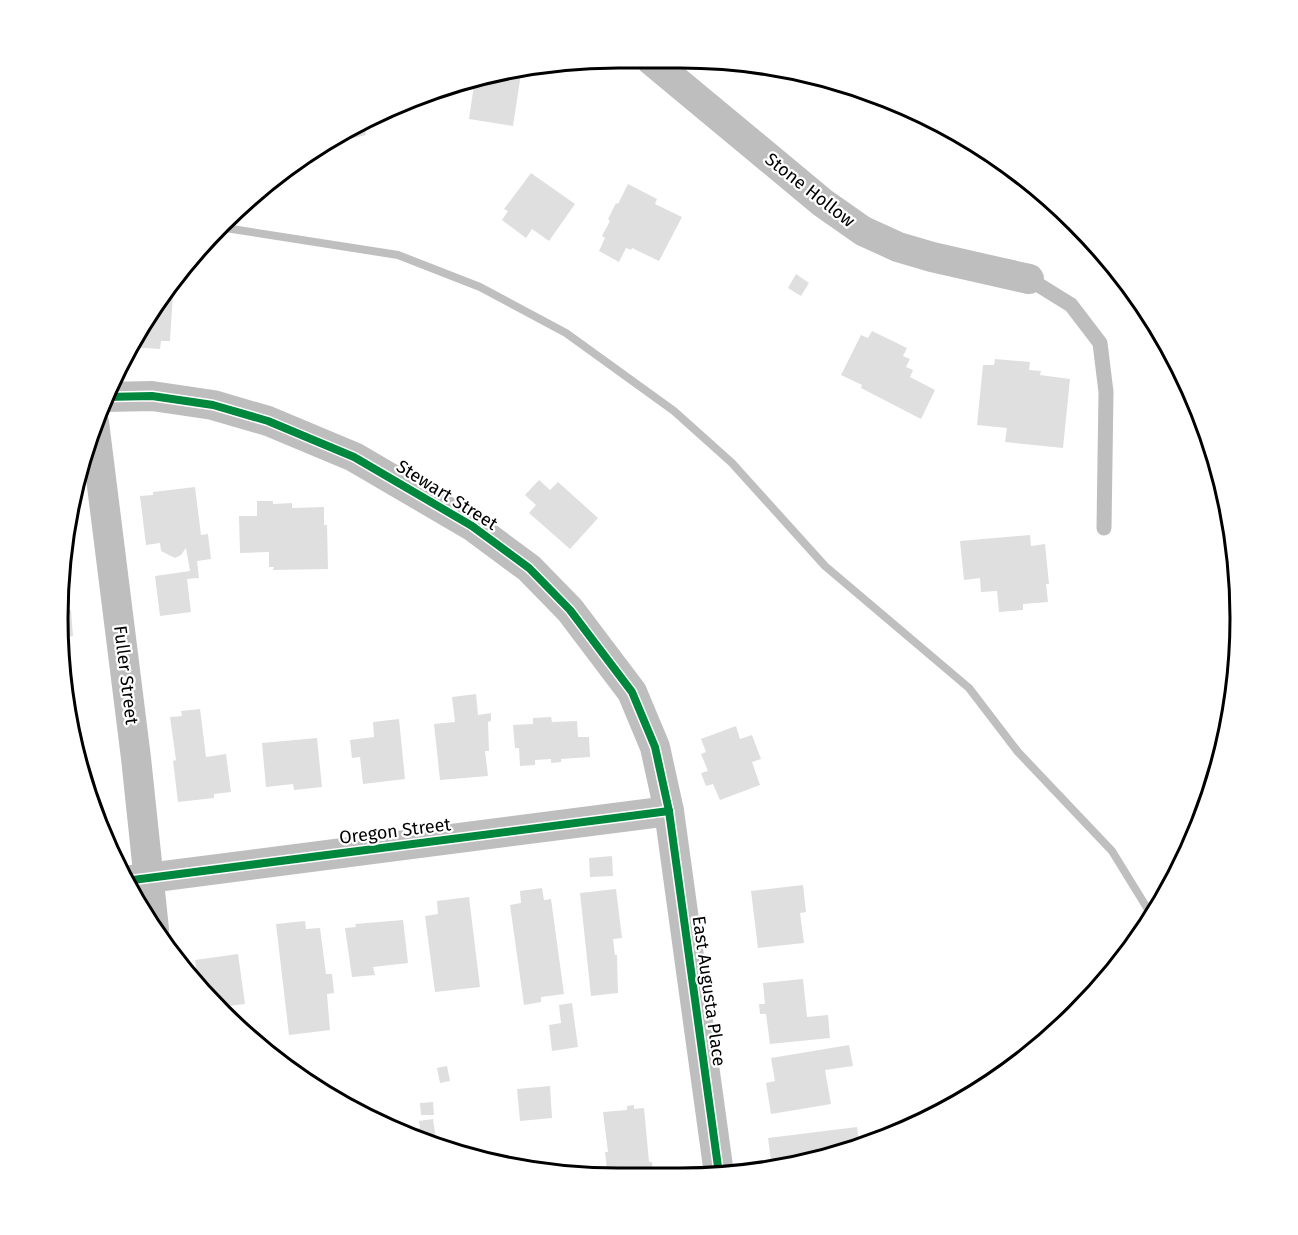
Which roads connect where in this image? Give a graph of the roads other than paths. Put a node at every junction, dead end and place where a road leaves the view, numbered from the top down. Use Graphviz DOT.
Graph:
graph roads {
  1 [pos="660,68"];
  2 [pos="1029,279"];
  3 [pos="114,397"];
  4 [pos="97,442"];
  5 [pos="1104,528"];
  6 [pos="669,811"];
  7 [pos="136,880"];
  8 [pos="718,1166"];
  1 -- 2 [label="street, Stone Hollow"];
  2 -- 5 [label="lane"];
  3 -- 6 [label="street, Stewart Street"];
  4 -- 7 [label="street, Fuller Street"];
  6 -- 7 [label="street, Oregon Street"];
  6 -- 8 [label="street, East Augusta Place"];
}
